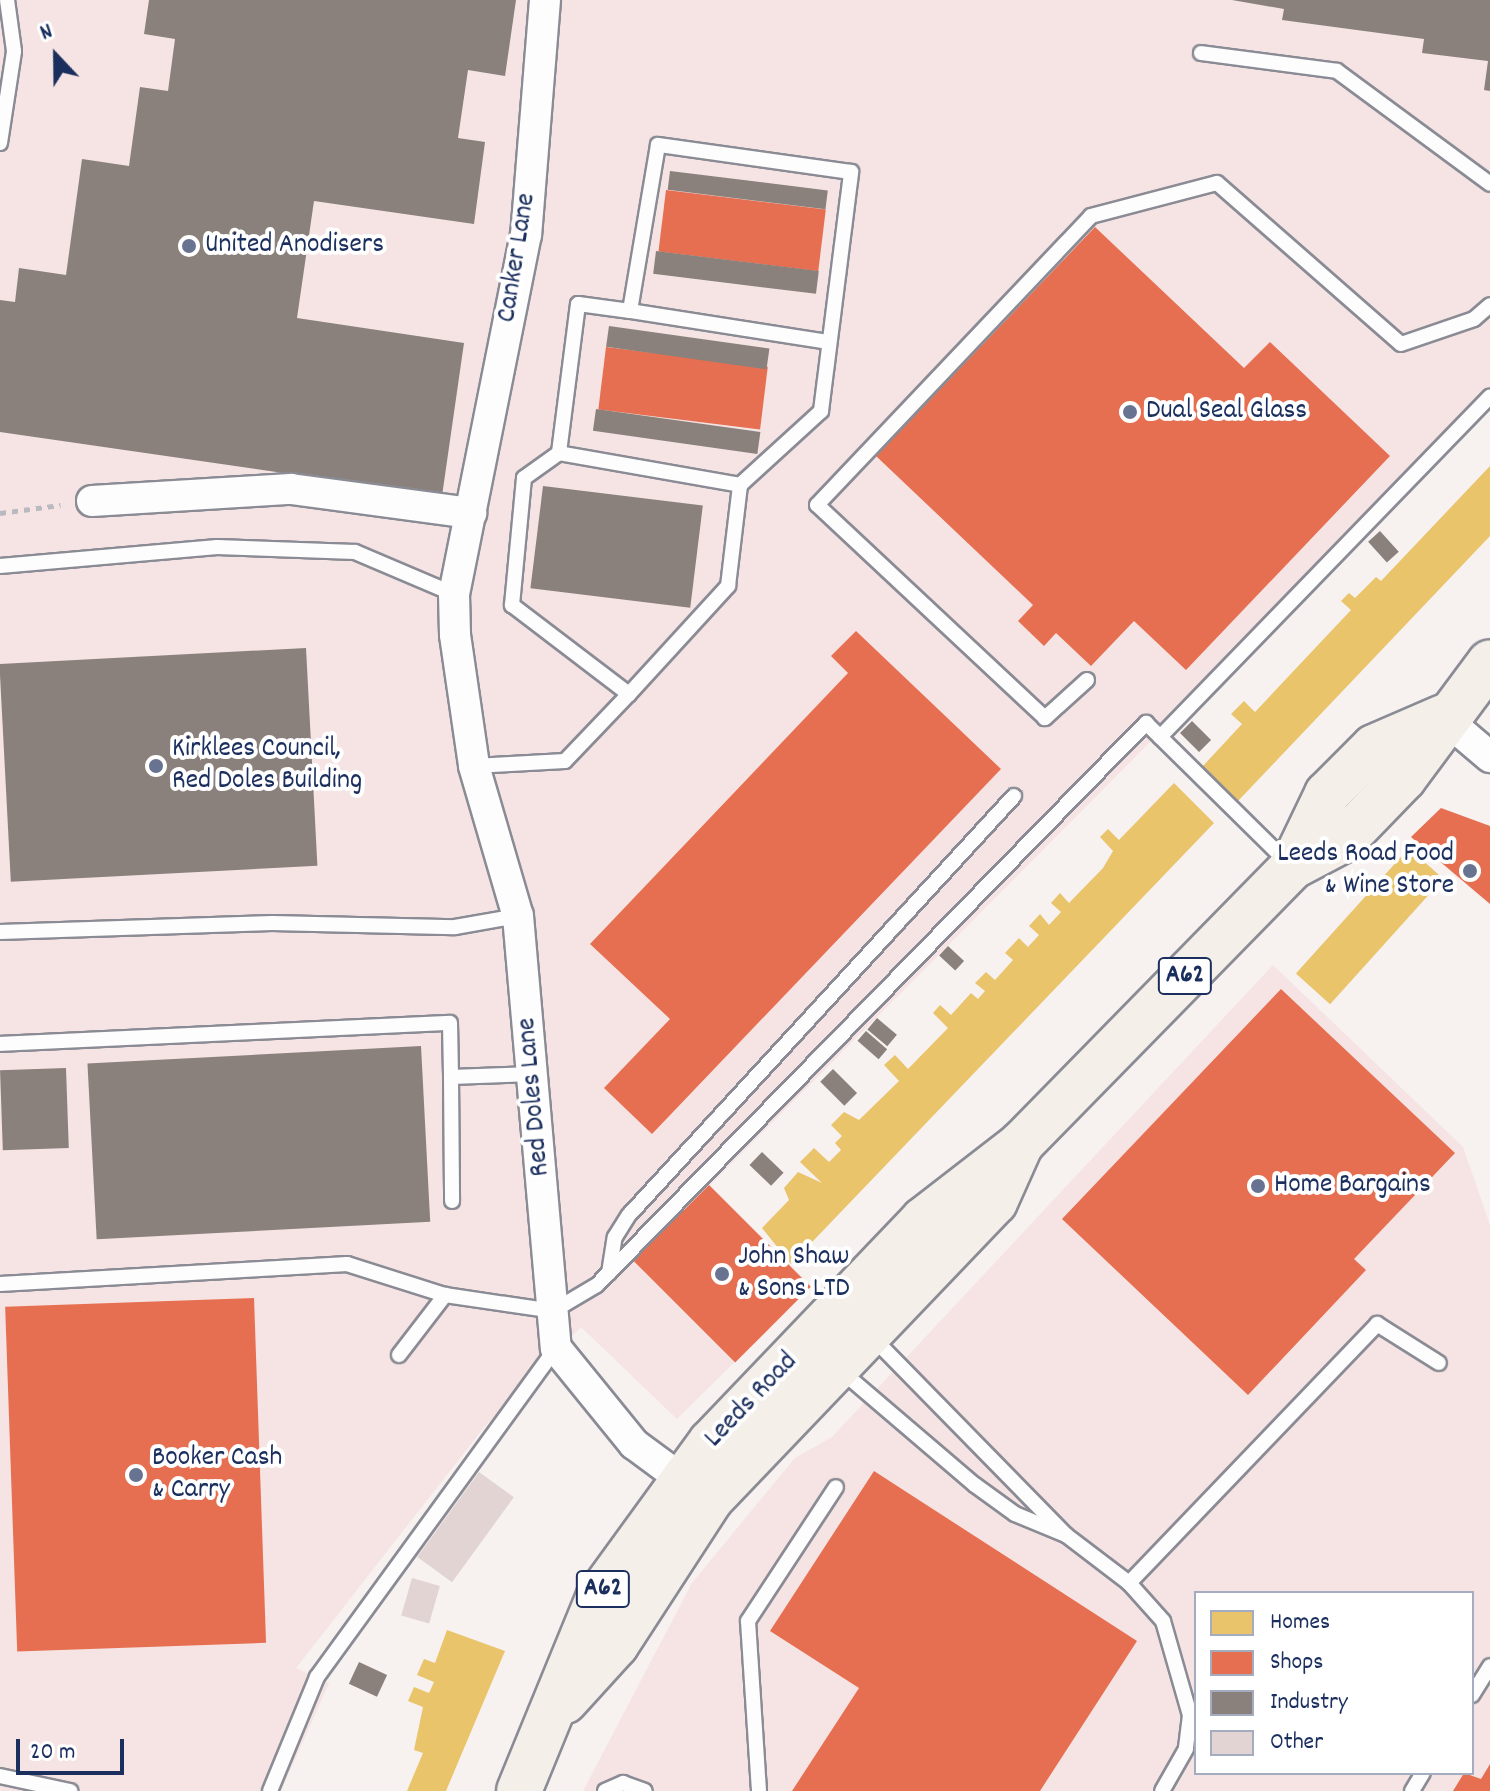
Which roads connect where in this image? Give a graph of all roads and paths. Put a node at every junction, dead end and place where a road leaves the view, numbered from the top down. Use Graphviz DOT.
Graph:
graph roads {
  1 [pos="7,0"];
  2 [pos="545,0"];
  3 [pos="1201,53"];
  4 [pos="0,143"];
  5 [pos="1490,184"];
  6 [pos="1490,305"];
  7 [pos="630,311"];
  8 [pos="829,342"];
  9 [pos="1490,397"];
  10 [pos="559,453"];
  11 [pos="740,485"];
  12 [pos="92,501"];
  13 [pos="0,513"];
  14 [pos="471,513"];
  15 [pos="0,566"];
  16 [pos="454,594"];
  17 [pos="455,635"];
  18 [pos="1490,662"];
  19 [pos="1087,680"];
  20 [pos="629,694"];
  21 [pos="1443,717"];
  22 [pos="1160,737"];
  23 [pos="1490,757"];
  24 [pos="474,766"];
  25 [pos="1014,796"];
  26 [pos="1292,867"];
  27 [pos="518,916"];
  28 [pos="0,932"];
  29 [pos="0,1044"];
  30 [pos="533,1074"];
  31 [pos="451,1077"];
  32 [pos="452,1201"];
  33 [pos="609,1273"];
  34 [pos="0,1284"];
  35 [pos="445,1295"];
  36 [pos="553,1311"];
  37 [pos="839,1340"];
  38 [pos="556,1348"];
  39 [pos="399,1355"];
  40 [pos="1439,1363"];
  41 [pos="836,1487"];
  42 [pos="695,1490"];
  43 [pos="1066,1535"];
  44 [pos="1129,1583"];
  45 [pos="1490,1666"];
  46 [pos="1474,1692"];
  47 [pos="0,1776"];
  48 [pos="70,1791"];
  49 [pos="270,1791"];
  50 [pos="519,1791"];
  51 [pos="605,1791"];
  52 [pos="645,1791"];
  53 [pos="759,1791"];
  54 [pos="1162,1791"];
  1 -- 4 [label="lane"];
  2 -- 14 [label="street, Canker Lane"];
  3 -- 5 [label="lane"];
  6 -- 19 [label="lane"];
  7 -- 8 [label="lane"];
  7 -- 8 [label="lane"];
  7 -- 10 [label="lane"];
  8 -- 11 [label="lane"];
  9 -- 22 [label="lane"];
  10 -- 11 [label="lane"];
  10 -- 20 [label="lane"];
  11 -- 20 [label="lane"];
  12 -- 13 [label="path"];
  12 -- 14 [label="street"];
  14 -- 16 [label="street, Canker Lane"];
  15 -- 16 [label="lane"];
  16 -- 17 [label="street, Canker Lane"];
  17 -- 24 [label="street, Red Doles Lane"];
  18 -- 21 [label="main road, Leeds Road / A62"];
  20 -- 24 [label="lane"];
  21 -- 23 [label="street"];
  21 -- 26 [label="main road, Leeds Road / A62"];
  22 -- 26 [label="lane"];
  22 -- 33 [label="lane"];
  24 -- 27 [label="street, Red Doles Lane"];
  25 -- 33 [label="lane"];
  26 -- 37 [label="main road, Leeds Road / A62"];
  27 -- 28 [label="lane"];
  27 -- 30 [label="street, Red Doles Lane"];
  29 -- 31 [label="lane"];
  30 -- 31 [label="lane"];
  30 -- 36 [label="street, Red Doles Lane"];
  31 -- 32 [label="lane"];
  33 -- 36 [label="lane"];
  34 -- 35 [label="lane"];
  35 -- 36 [label="lane"];
  35 -- 39 [label="lane"];
  36 -- 38 [label="street, Red Doles Lane"];
  37 -- 42 [label="main road, Leeds Road / A62"];
  37 -- 43 [label="lane"];
  37 -- 43 [label="lane"];
  38 -- 42 [label="street"];
  38 -- 49 [label="lane"];
  40 -- 44 [label="lane"];
  41 -- 53 [label="lane"];
  42 -- 50 [label="main road, Leeds Road / A62"];
  43 -- 44 [label="lane"];
  44 -- 54 [label="lane"];
  45 -- 46 [label="lane"];
  47 -- 48 [label="lane"];
  51 -- 52 [label="lane"];
}
